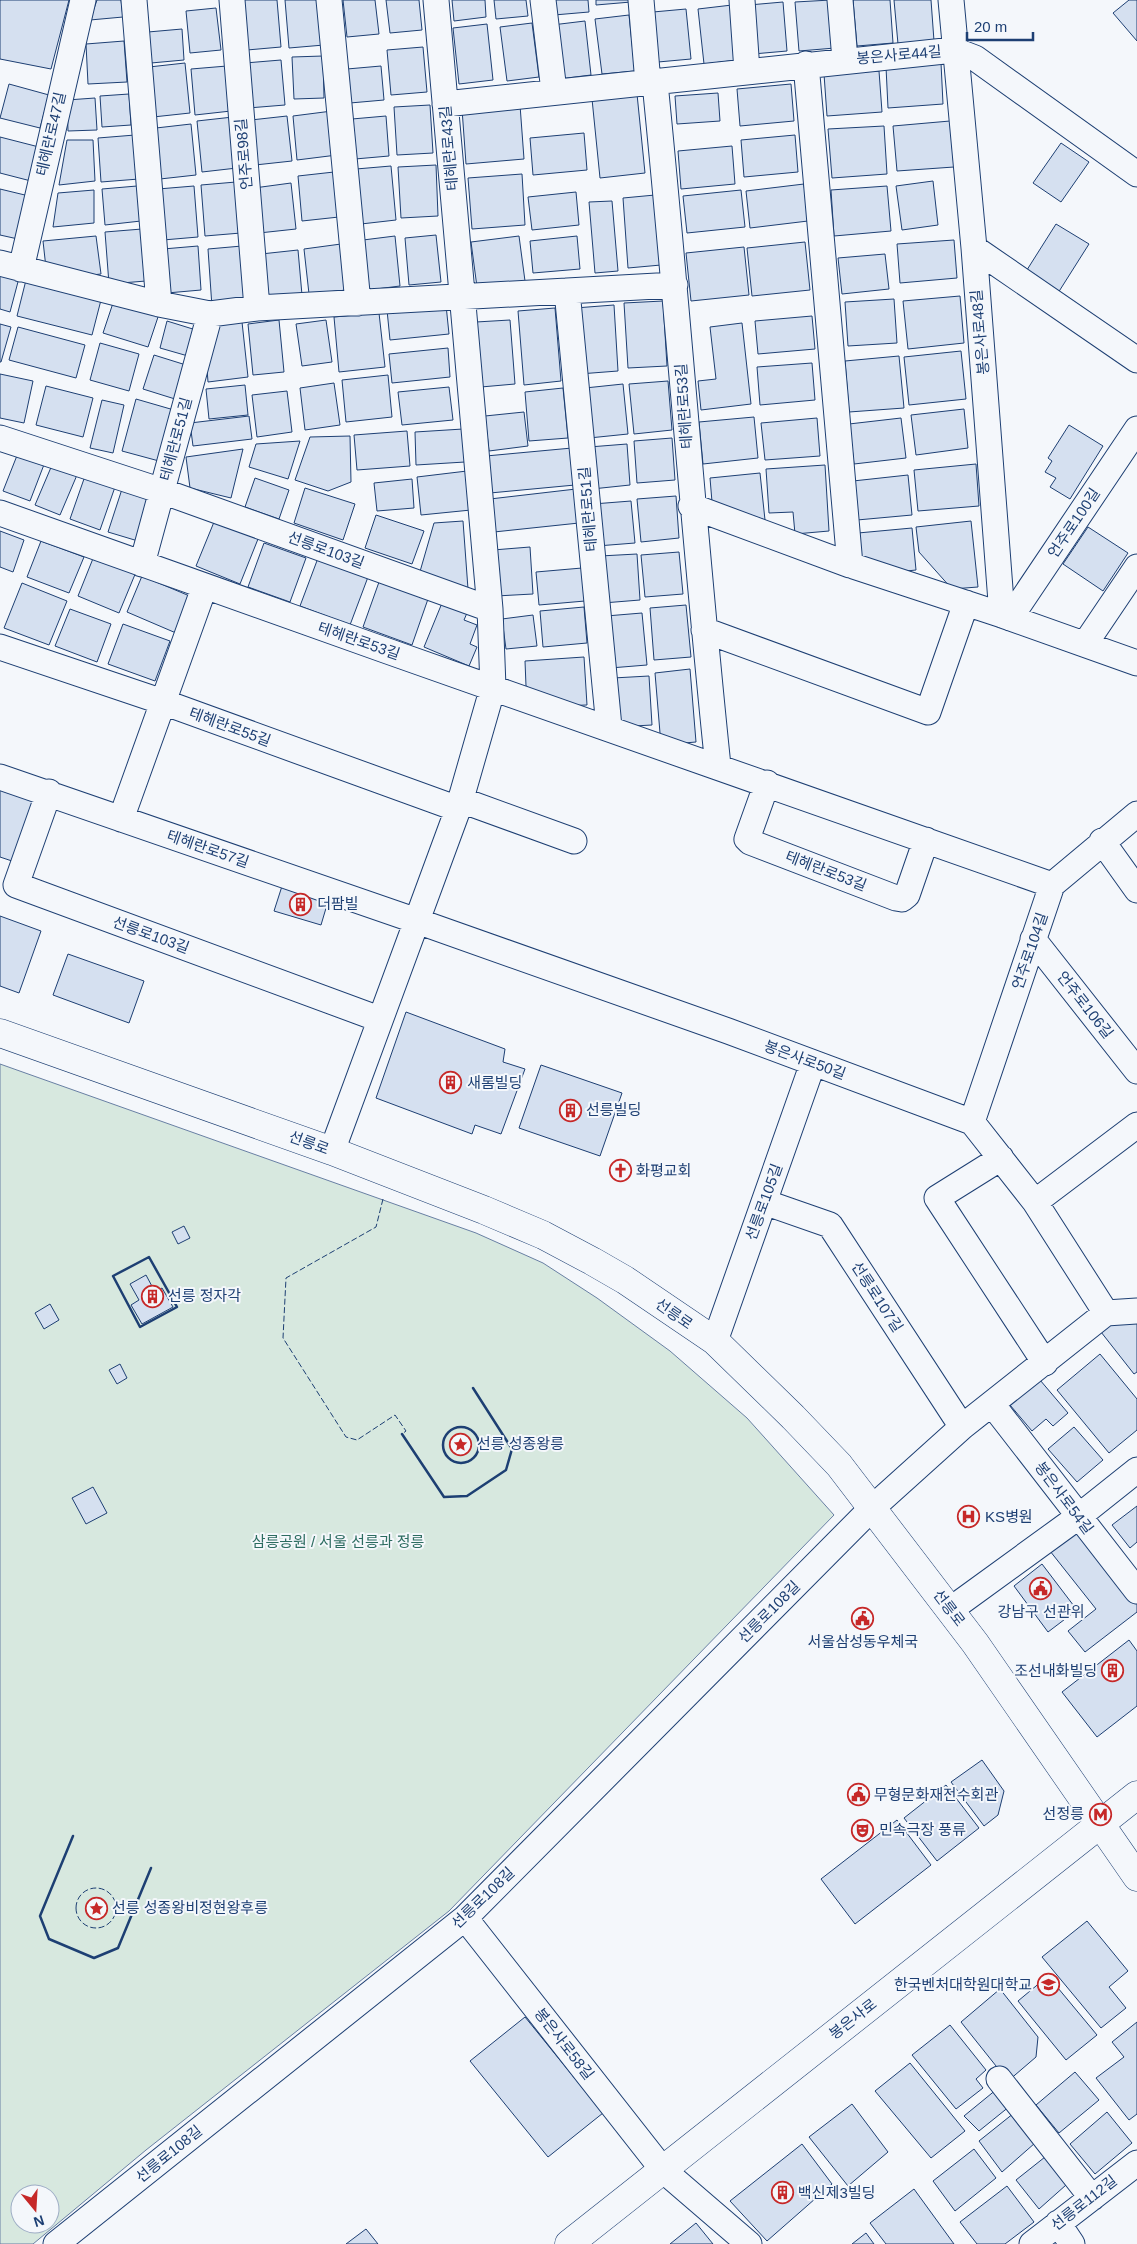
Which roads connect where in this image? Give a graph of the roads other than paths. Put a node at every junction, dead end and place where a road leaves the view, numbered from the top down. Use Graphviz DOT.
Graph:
graph roads {
  1 [pos="83,0"];
  2 [pos="134,0"];
  3 [pos="232,0"];
  4 [pos="329,0"];
  5 [pos="436,0"];
  6 [pos="543,0"];
  7 [pos="641,0"];
  8 [pos="742,0"];
  9 [pos="840,0"];
  10 [pos="951,0"];
  11 [pos="954,50"];
  12 [pos="845,60"];
  13 [pos="806,64"];
  14 [pos="747,71"];
  15 [pos="651,83"];
  16 [pos="554,91"];
  17 [pos="445,104"];
  18 [pos="1137,174"];
  19 [pos="974,248"];
  20 [pos="10,266"];
  21 [pos="675,285"];
  22 [pos="567,291"];
  23 [pos="462,296"];
  24 [pos="358,303"];
  25 [pos="159,304"];
  26 [pos="256,308"];
  27 [pos="210,314"];
  28 [pos="1137,360"];
  29 [pos="1137,428"];
  30 [pos="0,438"];
  31 [pos="162,491"];
  32 [pos="691,506"];
  33 [pos="0,513"];
  34 [pos="142,564"];
  35 [pos="850,565"];
  36 [pos="1137,567"];
  37 [pos="204,588"];
  38 [pos="966,603"];
  39 [pos="490,609"];
  40 [pos="1006,616"];
  41 [pos="704,630"];
  42 [pos="1085,644"];
  43 [pos="0,647"];
  44 [pos="1137,663"];
  45 [pos="493,687"];
  46 [pos="163,702"];
  47 [pos="609,727"];
  48 [pos="718,766"];
  49 [pos="0,777"];
  50 [pos="767,783"];
  51 [pos="49,792"];
  52 [pos="460,804"];
  53 [pos="1137,814"];
  54 [pos="122,819"];
  55 [pos="926,840"];
  56 [pos="574,841"];
  57 [pos="1102,841"];
  58 [pos="1052,885"];
  59 [pos="1137,890"];
  60 [pos="417,921"];
  61 [pos="1033,939"];
  62 [pos="379,1019"];
  63 [pos="0,1033"];
  64 [pos="814,1063"];
  65 [pos="1137,1071"];
  66 [pos="972,1122"];
  67 [pos="1137,1125"];
  68 [pos="332,1151"];
  69 [pos="1002,1158"];
  70 [pos="764,1202"];
  71 [pos="1035,1202"];
  72 [pos="1137,1311"];
  73 [pos="1106,1313"];
  74 [pos="715,1341"];
  75 [pos="1045,1362"];
  76 [pos="992,1404"];
  77 [pos="962,1427"];
  78 [pos="1137,1470"];
  79 [pos="871,1509"];
  80 [pos="1078,1517"];
  81 [pos="1137,1591"];
  82 [pos="950,1610"];
  83 [pos="1137,1795"];
  84 [pos="1100,1823"];
  85 [pos="1137,1877"];
  86 [pos="465,1918"];
  87 [pos="998,2079"];
  88 [pos="1137,2163"];
  89 [pos="663,2170"];
  90 [pos="1092,2198"];
  91 [pos="1058,2223"];
  92 [pos="56,2244"];
  93 [pos="569,2244"];
  94 [pos="749,2244"];
  95 [pos="1032,2244"];
  96 [pos="1072,2244"];
  1 -- 20 [label="street, 테헤란로47길"];
  2 -- 25 [label="street"];
  3 -- 26 [label="street, 언주로98길"];
  4 -- 24 [label="street"];
  5 -- 17 [label="street, 테헤란로43길"];
  6 -- 16 [label="street"];
  7 -- 15 [label="street"];
  8 -- 14 [label="street"];
  9 -- 12 [label="street"];
  10 -- 11 [label="street"];
  11 -- 12 [label="street, 봉은사로44길"];
  11 -- 18 [label="street, 봉은사로44길"];
  11 -- 19 [label="street, 봉은사로48길"];
  12 -- 13 [label="street, 봉은사로44길"];
  13 -- 14 [label="street, 봉은사로44길"];
  13 -- 35 [label="street"];
  14 -- 15 [label="street, 봉은사로44길"];
  15 -- 16 [label="street, 봉은사로44길"];
  15 -- 21 [label="street"];
  16 -- 17 [label="street, 봉은사로44길"];
  17 -- 23 [label="street, 테헤란로43길"];
  19 -- 28 [label="street"];
  19 -- 40 [label="street, 봉은사로48길"];
  20 -- 25 [label="street"];
  21 -- 22 [label="street"];
  21 -- 32 [label="street, 테헤란로53길"];
  22 -- 23 [label="street"];
  22 -- 47 [label="street, 테헤란로51길"];
  23 -- 24 [label="street"];
  23 -- 39 [label="street"];
  24 -- 26 [label="street"];
  25 -- 27 [label="street"];
  26 -- 27 [label="street"];
  27 -- 31 [label="street, 테헤란로51길"];
  29 -- 40 [label="street, 언주로100길"];
  30 -- 31 [label="street"];
  31 -- 34 [label="street, 테헤란로51길"];
  31 -- 39 [label="street, 선릉로103길"];
  32 -- 35 [label="street"];
  32 -- 41 [label="street, 테헤란로53길"];
  33 -- 34 [label="street, 테헤란로53길"];
  34 -- 37 [label="street, 테헤란로53길"];
  35 -- 38 [label="street"];
  36 -- 42 [label="street"];
  37 -- 45 [label="street, 테헤란로53길"];
  37 -- 46 [label="street"];
  38 -- 40 [label="street"];
  38 -- 41 [label="street"];
  39 -- 45 [label="street"];
  40 -- 42 [label="street"];
  41 -- 48 [label="street, 테헤란로53길"];
  42 -- 44 [label="street"];
  43 -- 46 [label="street, 테헤란로55길"];
  45 -- 47 [label="street, 테헤란로53길"];
  45 -- 52 [label="street"];
  46 -- 52 [label="street, 테헤란로55길"];
  46 -- 54 [label="street"];
  47 -- 48 [label="street, 테헤란로53길"];
  48 -- 50 [label="street, 테헤란로53길"];
  49 -- 51 [label="street, 테헤란로57길"];
  50 -- 55 [label="street, 테헤란로53길"];
  50 -- 55 [label="street, 테헤란로53길"];
  51 -- 54 [label="street, 테헤란로57길"];
  51 -- 62 [label="street, 선릉로103길"];
  52 -- 56 [label="street"];
  52 -- 60 [label="street"];
  53 -- 57 [label="street, 언주로104길"];
  54 -- 60 [label="street, 테헤란로57길"];
  55 -- 58 [label="street, 테헤란로53길"];
  57 -- 58 [label="street, 언주로104길"];
  57 -- 59 [label="street"];
  58 -- 61 [label="street, 언주로104길"];
  60 -- 62 [label="street"];
  60 -- 64 [label="street, 봉은사로50길"];
  61 -- 65 [label="street, 언주로106길"];
  61 -- 66 [label="street, 언주로104길"];
  62 -- 68 [label="street"];
  63 -- 68 [label="main road, 선릉로"];
  64 -- 66 [label="street, 봉은사로50길"];
  64 -- 70 [label="street, 선릉로105길"];
  66 -- 69 [label="street, 봉은사로50길"];
  67 -- 71 [label="street"];
  68 -- 74 [label="main road, 선릉로"];
  69 -- 71 [label="street, 봉은사로50길"];
  69 -- 75 [label="street"];
  70 -- 74 [label="street, 선릉로105길"];
  70 -- 77 [label="street, 선릉로107길"];
  71 -- 73 [label="street, 봉은사로50길"];
  72 -- 73 [label="street"];
  73 -- 75 [label="street"];
  74 -- 79 [label="main road, 선릉로"];
  75 -- 76 [label="street"];
  76 -- 77 [label="street"];
  76 -- 80 [label="street, 봉은사로54길"];
  77 -- 79 [label="street"];
  78 -- 80 [label="street"];
  79 -- 82 [label="main road, 선릉로"];
  79 -- 86 [label="street, 선릉로108길"];
  80 -- 81 [label="street, 봉은사로54길"];
  80 -- 82 [label="street"];
  82 -- 84 [label="main road, 선릉로"];
  83 -- 84 [label="main road, 봉은사로"];
  84 -- 85 [label="main road, 선릉로"];
  84 -- 89 [label="main road, 봉은사로"];
  86 -- 89 [label="street, 봉은사로58길"];
  86 -- 92 [label="street, 선릉로108길"];
  87 -- 90 [label="street"];
  88 -- 90 [label="street, 선릉로112길"];
  89 -- 93 [label="main road, 봉은사로"];
  89 -- 94 [label="street, 봉은사로58길"];
  90 -- 91 [label="street, 선릉로112길"];
  91 -- 95 [label="street, 선릉로112길"];
  91 -- 96 [label="street"];
}
